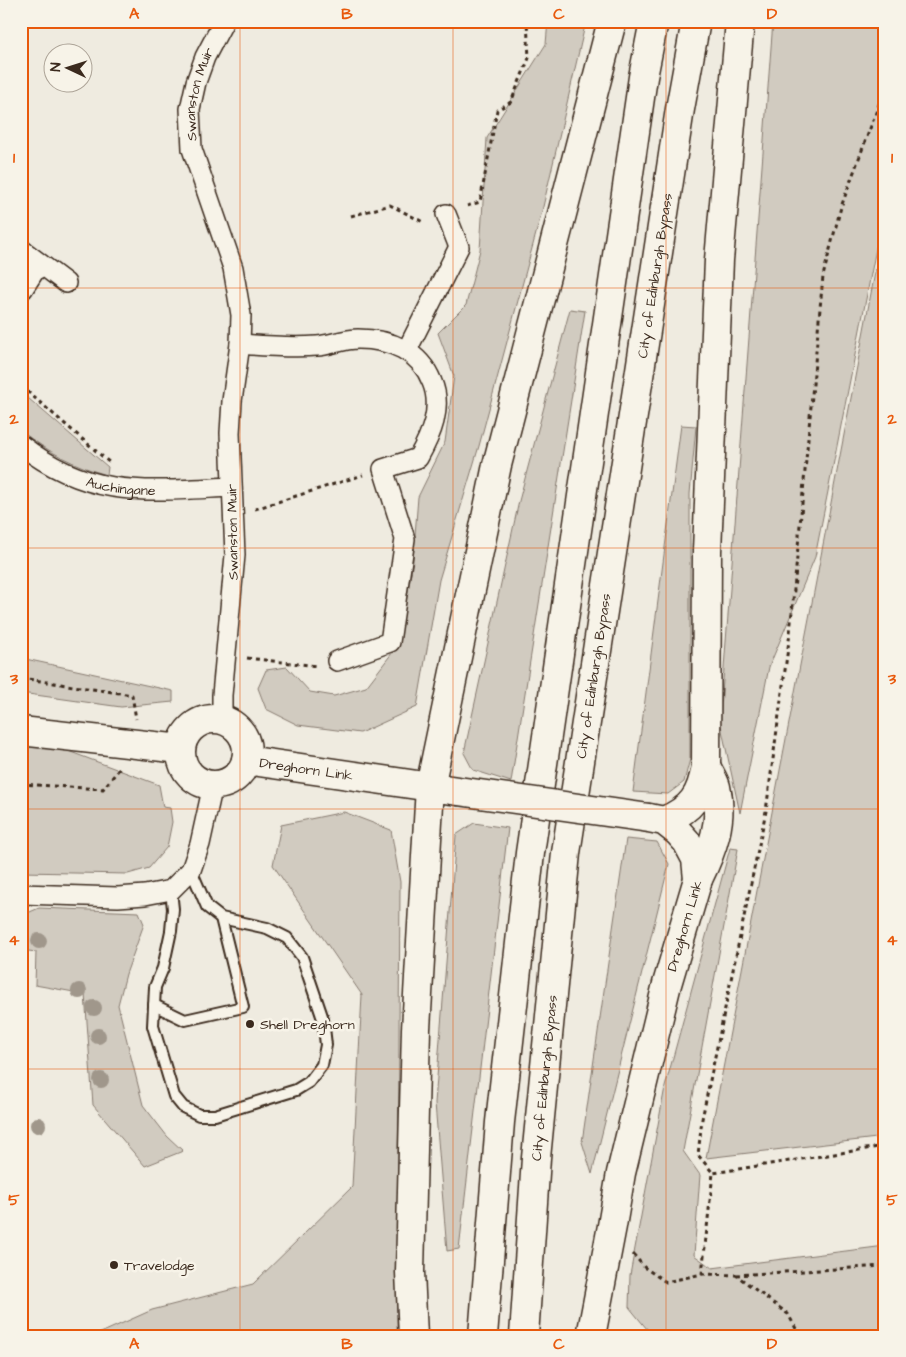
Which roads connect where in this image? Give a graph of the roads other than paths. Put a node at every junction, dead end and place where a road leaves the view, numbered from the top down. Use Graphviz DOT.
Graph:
graph roads {
  1 [pos="224,21"];
  2 [pos="612,21"];
  3 [pos="654,21"];
  4 [pos="696,21"];
  5 [pos="740,21"];
  6 [pos="446,214"];
  7 [pos="21,249"];
  8 [pos="39,264"];
  9 [pos="66,283"];
  10 [pos="22,289"];
  11 [pos="240,344"];
  12 [pos="407,350"];
  13 [pos="21,445"];
  14 [pos="231,486"];
  15 [pos="337,660"];
  16 [pos="222,720"];
  17 [pos="21,731"];
  18 [pos="181,749"];
  19 [pos="246,760"];
  20 [pos="706,766"];
  21 [pos="213,785"];
  22 [pos="430,787"];
  23 [pos="657,819"];
  24 [pos="190,870"];
  25 [pos="698,879"];
  26 [pos="170,890"];
  27 [pos="21,894"];
  28 [pos="221,918"];
  29 [pos="154,1004"];
  30 [pos="412,1336"];
  31 [pos="483,1336"];
  32 [pos="524,1336"];
  33 [pos="591,1336"];
  1 -- 11 [label="street, Swanston Muir"];
  2 -- 22 [label="main road"];
  3 -- 31 [label="main road"];
  4 -- 32 [label="main road, City of Edinburgh Bypass"];
  5 -- 20 [label="main road"];
  6 -- 12 [label="street"];
  7 -- 8 [label="street"];
  8 -- 9 [label="street"];
  8 -- 10 [label="street"];
  11 -- 12 [label="street"];
  11 -- 14 [label="street, Swanston Muir"];
  12 -- 15 [label="street"];
  13 -- 14 [label="street, Auchingane"];
  14 -- 16 [label="street, Swanston Muir"];
  16 -- 18 [label="main road"];
  16 -- 19 [label="main road"];
  17 -- 18 [label="main road"];
  18 -- 21 [label="main road"];
  19 -- 21 [label="main road"];
  19 -- 22 [label="main road, Dreghorn Link"];
  20 -- 23 [label="main road"];
  20 -- 25 [label="main road"];
  21 -- 24 [label="street"];
  22 -- 23 [label="main road, Dreghorn Link, bridge"];
  22 -- 30 [label="main road"];
  23 -- 25 [label="main road, Dreghorn Link"];
  24 -- 26 [label="street"];
  24 -- 28 [label="lane"];
  25 -- 33 [label="main road, Dreghorn Link"];
  26 -- 27 [label="street"];
  26 -- 29 [label="lane"];
  28 -- 29 [label="lane"];
  28 -- 29 [label="lane"];
}
